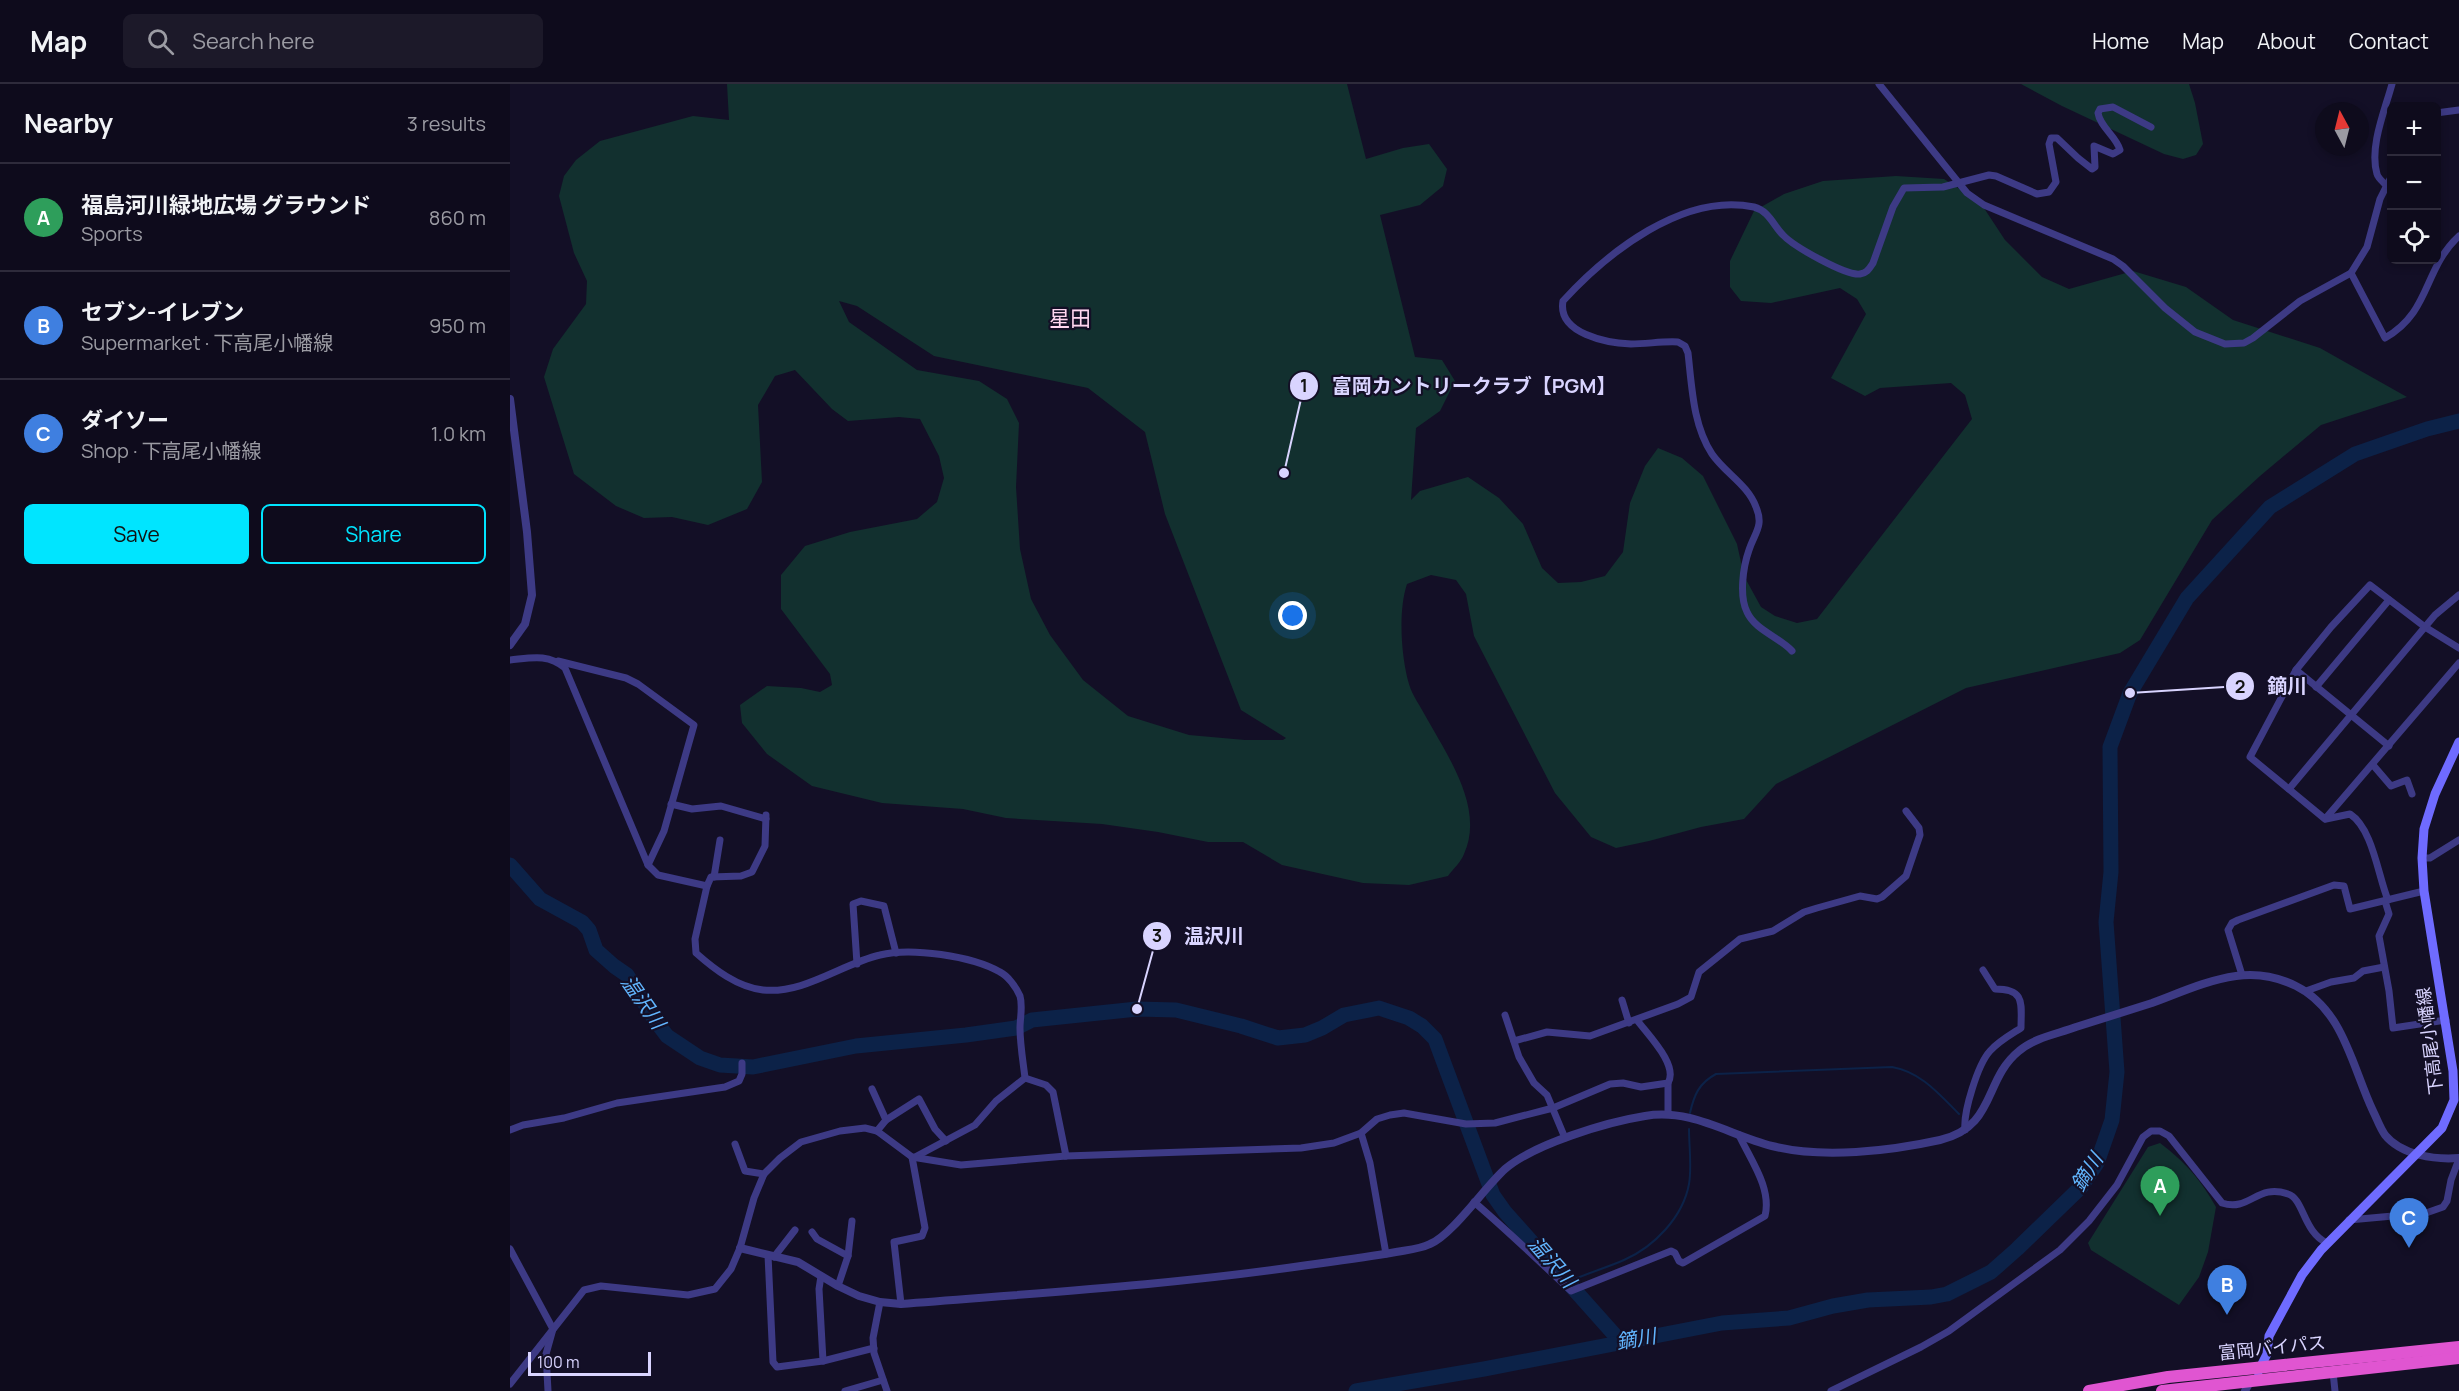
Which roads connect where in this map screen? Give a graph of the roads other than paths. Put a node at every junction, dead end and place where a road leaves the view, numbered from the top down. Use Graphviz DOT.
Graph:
graph roads {
  1 [pos="1879,84"];
  2 [pos="2392,84"];
  3 [pos="2459,110"];
  4 [pos="2441,112"];
  5 [pos="2151,127"];
  6 [pos="1956,182"];
  7 [pos="2386,185"];
  8 [pos="2459,236"];
  9 [pos="2351,273"];
  10 [pos="510,399"];
  11 [pos="2459,595"];
  12 [pos="2389,600"];
  13 [pos="2425,627"];
  14 [pos="510,645"];
  15 [pos="2459,648"];
  16 [pos="1792,651"];
  17 [pos="510,660"];
  18 [pos="557,661"];
  19 [pos="2459,663"];
  20 [pos="2295,670"];
  21 [pos="2316,687"];
  22 [pos="2352,714"];
  23 [pos="2389,746"];
  24 [pos="2458,749"];
  25 [pos="2373,765"];
  26 [pos="2289,789"];
  27 [pos="2412,794"];
  28 [pos="671,804"];
  29 [pos="1906,811"];
  30 [pos="2325,819"];
  31 [pos="720,840"];
  32 [pos="2459,840"];
  33 [pos="2422,858"];
  34 [pos="648,865"];
  35 [pos="714,877"];
  36 [pos="707,886"];
  37 [pos="2424,891"];
  38 [pos="2387,900"];
  39 [pos="896,953"];
  40 [pos="857,964"];
  41 [pos="2385,967"];
  42 [pos="1983,970"];
  43 [pos="2242,975"];
  44 [pos="2306,991"];
  45 [pos="1622,1000"];
  46 [pos="1505,1015"];
  47 [pos="2446,1020"];
  48 [pos="1633,1021"];
  49 [pos="1514,1041"];
  50 [pos="742,1063"];
  51 [pos="1025,1078"];
  52 [pos="1668,1083"];
  53 [pos="872,1089"];
  54 [pos="1553,1108"];
  55 [pos="1668,1113"];
  56 [pos="886,1120"];
  57 [pos="510,1130"];
  58 [pos="1965,1130"];
  59 [pos="877,1131"];
  60 [pos="1362,1133"];
  61 [pos="1739,1135"];
  62 [pos="1565,1138"];
  63 [pos="946,1141"];
  64 [pos="735,1144"];
  65 [pos="2418,1153"];
  66 [pos="1066,1156"];
  67 [pos="912,1157"];
  68 [pos="2459,1158"];
  69 [pos="764,1174"];
  70 [pos="1474,1202"];
  71 [pos="2349,1220"];
  72 [pos="852,1221"];
  73 [pos="795,1230"];
  74 [pos="812,1232"];
  75 [pos="2327,1243"];
  76 [pos="740,1248"];
  77 [pos="510,1249"];
  78 [pos="1386,1254"];
  79 [pos="771,1256"];
  80 [pos="848,1256"];
  81 [pos="822,1276"];
  82 [pos="838,1286"];
  83 [pos="880,1302"];
  84 [pos="901,1304"];
  85 [pos="553,1329"];
  86 [pos="2459,1347"];
  87 [pos="874,1348"];
  88 [pos="2459,1358"];
  89 [pos="823,1361"];
  90 [pos="2261,1366"];
  91 [pos="2333,1372"];
  92 [pos="883,1380"];
  93 [pos="510,1384"];
  94 [pos="2248,1386"];
  95 [pos="548,1391"];
  96 [pos="845,1391"];
  97 [pos="887,1391"];
  98 [pos="1832,1391"];
  99 [pos="2089,1391"];
  100 [pos="2167,1391"];
  101 [pos="2334,1391"];
  1 -- 6 [label="street"];
  2 -- 7 [label="street"];
  3 -- 4 [label="street"];
  5 -- 6 [label="street"];
  6 -- 9 [label="street"];
  6 -- 16 [label="street"];
  7 -- 9 [label="street"];
  8 -- 9 [label="street"];
  10 -- 14 [label="street"];
  11 -- 13 [label="street"];
  12 -- 13 [label="street"];
  12 -- 20 [label="street"];
  12 -- 21 [label="street"];
  13 -- 15 [label="street"];
  13 -- 22 [label="street"];
  17 -- 18 [label="street"];
  18 -- 28 [label="street"];
  18 -- 34 [label="street"];
  19 -- 23 [label="street"];
  20 -- 21 [label="street"];
  20 -- 26 [label="street"];
  21 -- 22 [label="street"];
  22 -- 23 [label="street"];
  22 -- 26 [label="street"];
  23 -- 25 [label="street"];
  24 -- 33 [label="main road, 下高尾小幡線"];
  25 -- 27 [label="street"];
  25 -- 30 [label="street"];
  26 -- 30 [label="street"];
  28 -- 34 [label="street"];
  28 -- 35 [label="street"];
  29 -- 48 [label="street"];
  30 -- 38 [label="street"];
  31 -- 35 [label="street"];
  32 -- 33 [label="street"];
  33 -- 37 [label="main road, 下高尾小幡線"];
  34 -- 36 [label="street"];
  35 -- 36 [label="street"];
  36 -- 40 [label="street"];
  37 -- 38 [label="street"];
  37 -- 47 [label="main road, 下高尾小幡線"];
  38 -- 41 [label="street"];
  38 -- 43 [label="street"];
  39 -- 40 [label="street"];
  39 -- 40 [label="street"];
  39 -- 51 [label="street"];
  41 -- 44 [label="street"];
  41 -- 47 [label="street"];
  42 -- 58 [label="street"];
  43 -- 44 [label="street"];
  43 -- 58 [label="street"];
  44 -- 65 [label="street"];
  45 -- 48 [label="street"];
  46 -- 49 [label="street"];
  47 -- 65 [label="main road, 下高尾小幡線"];
  48 -- 49 [label="street"];
  48 -- 52 [label="street"];
  49 -- 54 [label="street"];
  50 -- 57 [label="street"];
  51 -- 63 [label="street"];
  51 -- 66 [label="street"];
  52 -- 54 [label="street"];
  52 -- 55 [label="street"];
  53 -- 56 [label="street"];
  54 -- 60 [label="street"];
  54 -- 62 [label="street"];
  55 -- 61 [label="street"];
  55 -- 62 [label="street"];
  56 -- 59 [label="street"];
  56 -- 63 [label="street"];
  58 -- 61 [label="street"];
  59 -- 67 [label="street"];
  59 -- 69 [label="street"];
  60 -- 66 [label="street"];
  60 -- 78 [label="street"];
  61 -- 70 [label="street"];
  62 -- 70 [label="street"];
  63 -- 67 [label="street"];
  64 -- 69 [label="street"];
  65 -- 68 [label="street"];
  65 -- 71 [label="main road, 下高尾小幡線"];
  66 -- 67 [label="street"];
  67 -- 84 [label="street"];
  68 -- 71 [label="street"];
  69 -- 76 [label="street"];
  70 -- 78 [label="street"];
  71 -- 75 [label="main road, 下高尾小幡線"];
  72 -- 80 [label="street"];
  73 -- 79 [label="street"];
  74 -- 80 [label="street"];
  75 -- 90 [label="main road, 下高尾小幡線"];
  75 -- 98 [label="street"];
  76 -- 79 [label="street"];
  76 -- 85 [label="street"];
  77 -- 85 [label="street"];
  78 -- 84 [label="street"];
  79 -- 81 [label="street"];
  79 -- 89 [label="street"];
  80 -- 82 [label="street"];
  81 -- 82 [label="street"];
  81 -- 89 [label="street"];
  82 -- 83 [label="street"];
  83 -- 84 [label="street"];
  83 -- 87 [label="street"];
  85 -- 93 [label="street"];
  85 -- 95 [label="street"];
  86 -- 90 [label="highway, 富岡バイパス"];
  87 -- 89 [label="street"];
  87 -- 92 [label="street"];
  88 -- 91 [label="highway, 富岡バイパス"];
  90 -- 94 [label="main road, 下高尾小幡線"];
  90 -- 99 [label="highway, 富岡バイパス"];
  91 -- 94 [label="highway, 富岡バイパス"];
  91 -- 101 [label="street"];
  92 -- 96 [label="street"];
  92 -- 97 [label="street"];
  94 -- 100 [label="highway, 富岡バイパス"];
}
